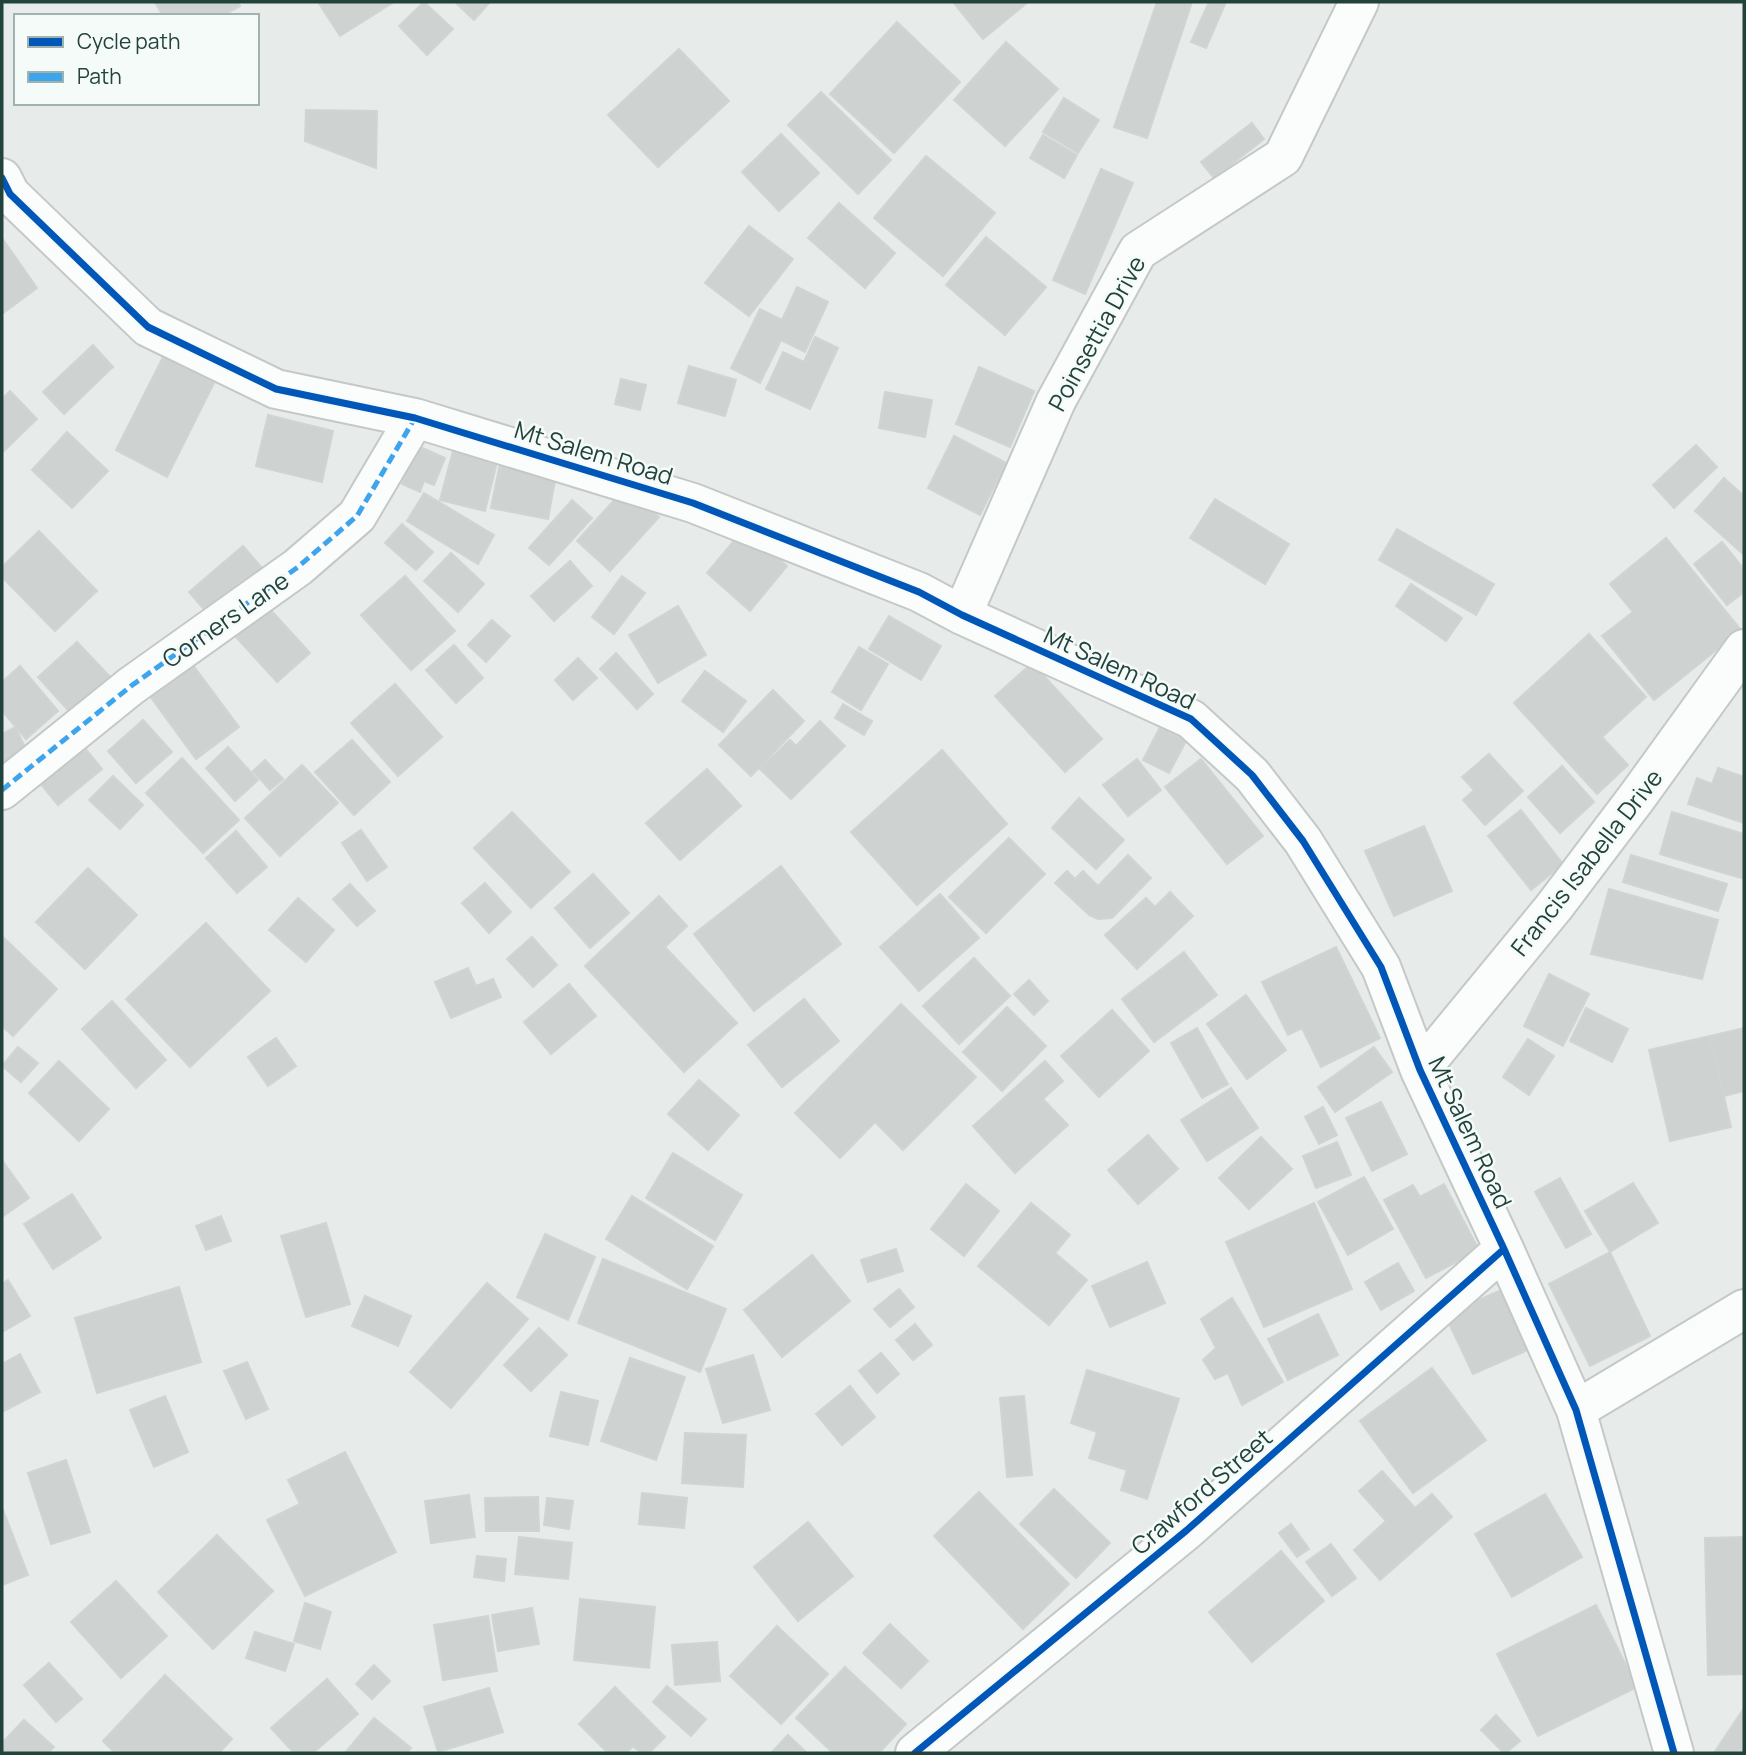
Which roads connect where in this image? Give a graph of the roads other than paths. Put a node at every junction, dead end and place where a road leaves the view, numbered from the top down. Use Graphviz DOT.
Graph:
graph roads {
  1 [pos="1359,2"];
  2 [pos="5,192"];
  3 [pos="415,418"];
  4 [pos="962,615"];
  5 [pos="1744,649"];
  6 [pos="2,790"];
  7 [pos="1420,1070"];
  8 [pos="1504,1249"];
  9 [pos="1744,1309"];
  10 [pos="1576,1410"];
  11 [pos="915,1753"];
  12 [pos="1674,1753"];
  1 -- 4 [label="street, Poinsettia Drive"];
  2 -- 3 [label="street, Mt Salem Road"];
  3 -- 4 [label="street, Mt Salem Road"];
  3 -- 6 [label="street, Corners Lane"];
  4 -- 7 [label="street, Mt Salem Road"];
  5 -- 7 [label="street, Francis Isabella Drive"];
  7 -- 8 [label="street, Mt Salem Road"];
  8 -- 10 [label="street, Mt Salem Road"];
  8 -- 11 [label="street, Crawford Street"];
  9 -- 10 [label="street"];
  10 -- 12 [label="street, Mt Salem Road"];
}
